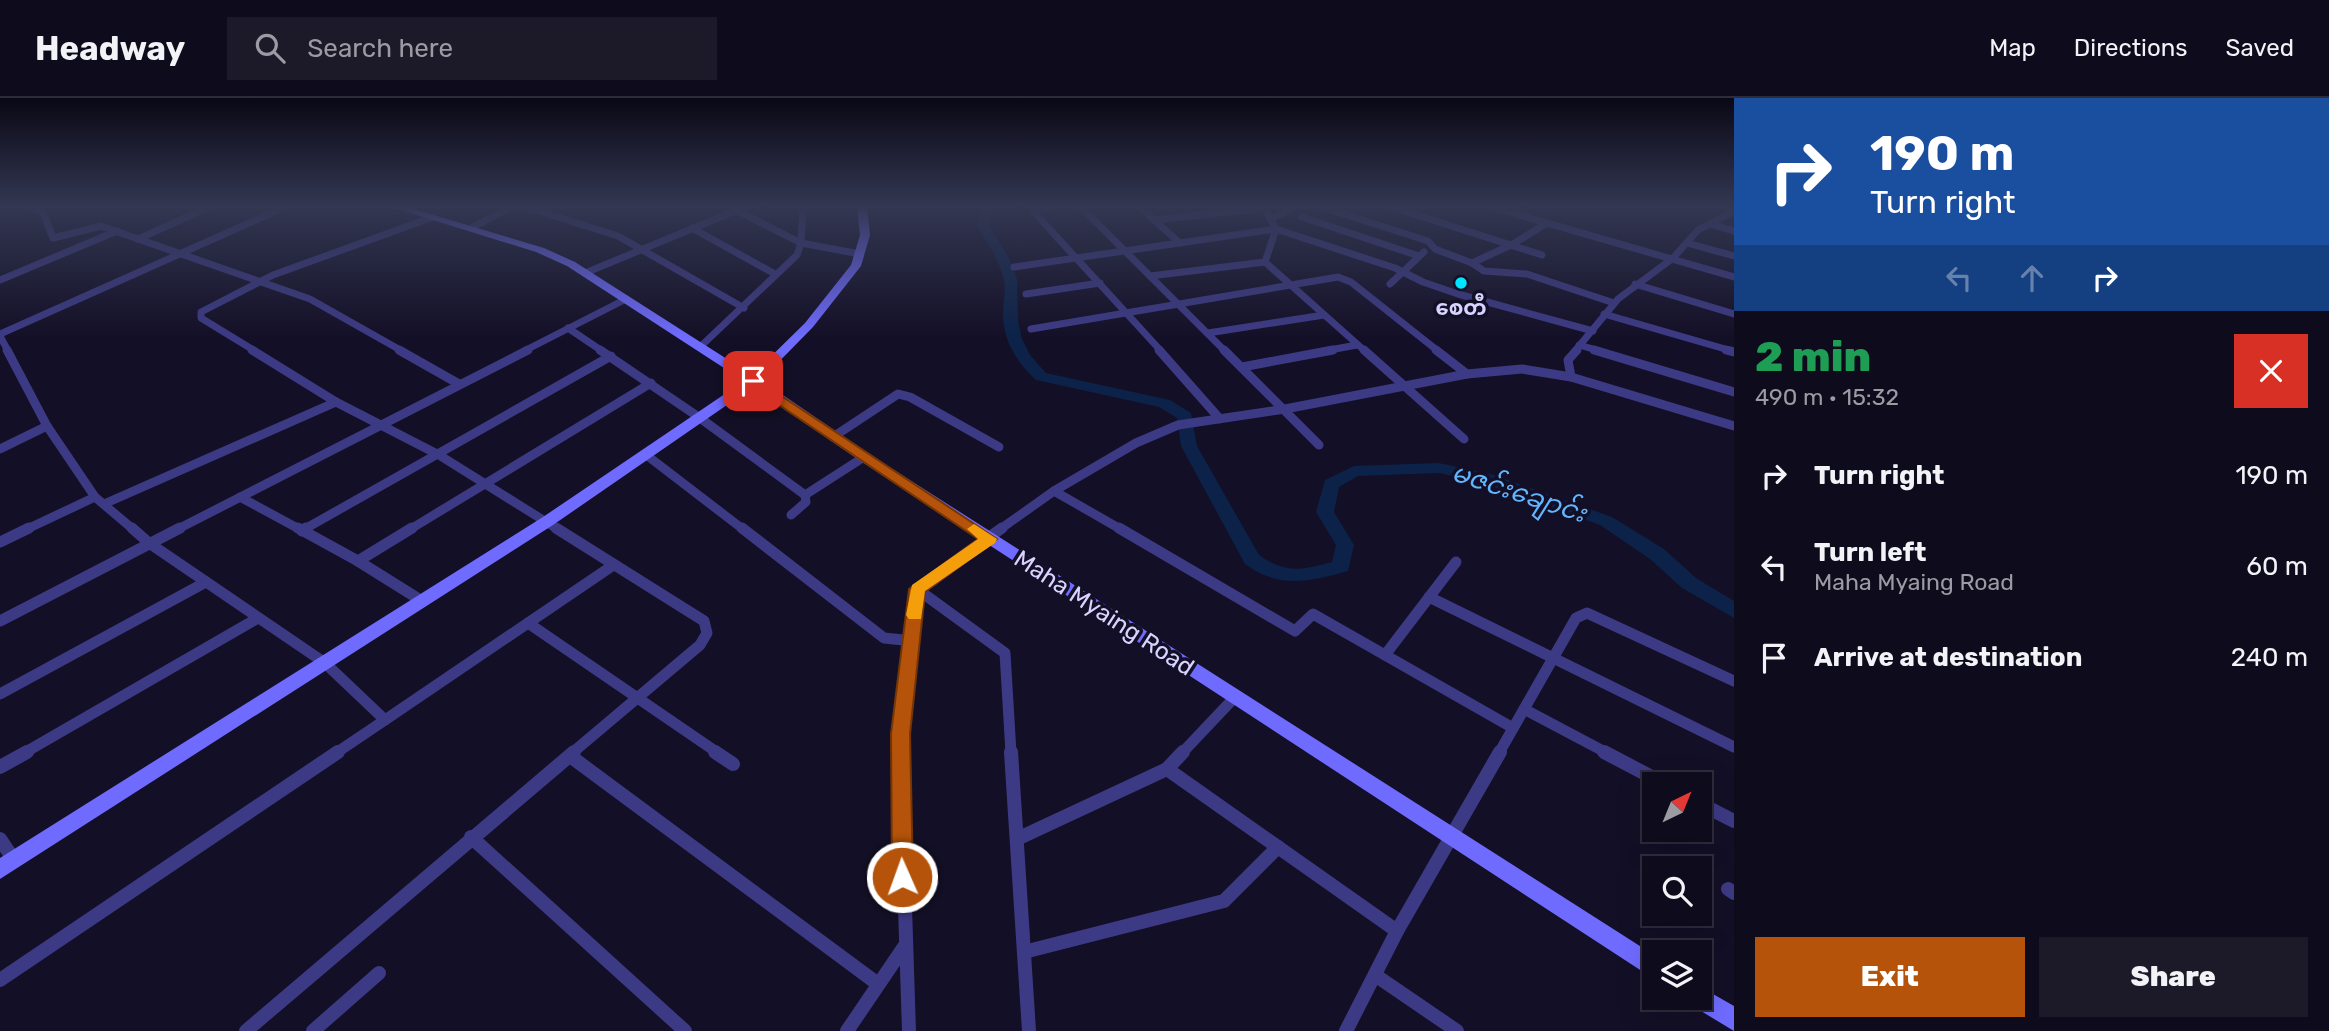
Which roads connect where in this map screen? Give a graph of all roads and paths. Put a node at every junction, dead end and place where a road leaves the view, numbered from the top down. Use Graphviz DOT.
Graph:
graph roads {
  1 [pos="1124,250"];
  2 [pos="70,251"];
  3 [pos="178,251"];
  4 [pos="186,251"];
  5 [pos="344,251"];
  6 [pos="541,251"];
  7 [pos="637,251"];
  8 [pos="647,251"];
  9 [pos="732,251"];
  10 [pos="798,251"];
  11 [pos="841,251"];
  12 [pos="861,251"];
  13 [pos="1069,251"];
  14 [pos="1121,251"];
  15 [pos="1269,251"];
  16 [pos="1340,251"];
  17 [pos="1403,251"];
  18 [pos="1427,251"];
  19 [pos="1441,251"];
  20 [pos="1498,251"];
  21 [pos="1528,251"];
  22 [pos="1646,251"];
  23 [pos="1679,251"];
  24 [pos="1714,251"];
  25 [pos="183,252"];
  26 [pos="860,254"];
  27 [pos="1542,255"];
  28 [pos="1419,256"];
  29 [pos="1734,256"];
  30 [pos="1076,258"];
  31 [pos="1673,258"];
  32 [pos="1265,262"];
  33 [pos="1472,262"];
  34 [pos="1014,267"];
  35 [pos="1401,271"];
  36 [pos="585,273"];
  37 [pos="775,274"];
  38 [pos="1150,276"];
  39 [pos="1734,277"];
  40 [pos="0,280"];
  41 [pos="263,281"];
  42 [pos="1101,283"];
  43 [pos="1390,284"];
  44 [pos="1635,284"];
  45 [pos="1291,285"];
  46 [pos="1026,294"];
  47 [pos="626,299"];
  48 [pos="1178,303"];
  49 [pos="1614,303"];
  50 [pos="744,308"];
  51 [pos="1126,312"];
  52 [pos="1604,314"];
  53 [pos="1734,314"];
  54 [pos="1324,315"];
  55 [pos="568,328"];
  56 [pos="1031,329"];
  57 [pos="1593,331"];
  58 [pos="1208,333"];
  59 [pos="0,335"];
  60 [pos="1357,345"];
  61 [pos="1579,345"];
  62 [pos="700,347"];
  63 [pos="1734,352"];
  64 [pos="611,356"];
  65 [pos="1242,367"];
  66 [pos="1468,374"];
  67 [pos="1571,377"];
  68 [pos="753,381"];
  69 [pos="651,383"];
  70 [pos="459,384"];
  71 [pos="1402,387"];
  72 [pos="1734,392"];
  73 [pos="336,402"];
  74 [pos="1285,409"];
  75 [pos="700,418"];
  76 [pos="1219,420"];
  77 [pos="382,423"];
  78 [pos="47,426"];
  79 [pos="1734,426"];
  80 [pos="833,437"];
  81 [pos="1464,439"];
  82 [pos="1319,445"];
  83 [pos="999,447"];
  84 [pos="0,449"];
  85 [pos="645,454"];
  86 [pos="439,455"];
  87 [pos="864,457"];
  88 [pos="487,485"];
  89 [pos="1054,491"];
  90 [pos="805,495"];
  91 [pos="95,497"];
  92 [pos="240,497"];
  93 [pos="104,504"];
  94 [pos="791,515"];
  95 [pos="548,521"];
  96 [pos="302,531"];
  97 [pos="989,539"];
  98 [pos="0,542"];
  99 [pos="149,543"];
  100 [pos="358,561"];
  101 [pos="1455,562"];
  102 [pos="612,566"];
  103 [pos="206,582"];
  104 [pos="917,589"];
  105 [pos="1429,597"];
  106 [pos="422,601"];
  107 [pos="258,618"];
  108 [pos="0,621"];
  109 [pos="528,623"];
  110 [pos="913,641"];
  111 [pos="1385,655"];
  112 [pos="1552,657"];
  113 [pos="325,663"];
  114 [pos="1734,681"];
  115 [pos="0,694"];
  116 [pos="1234,698"];
  117 [pos="638,699"];
  118 [pos="1524,709"];
  119 [pos="385,720"];
  120 [pos="1513,729"];
  121 [pos="1734,747"];
  122 [pos="570,756"];
  123 [pos="733,764"];
  124 [pos="0,767"];
  125 [pos="1167,769"];
  126 [pos="1642,772"];
  127 [pos="1712,810"];
  128 [pos="1734,821"];
  129 [pos="471,837"];
  130 [pos="1450,838"];
  131 [pos="0,839"];
  132 [pos="1017,839"];
  133 [pos="1278,847"];
  134 [pos="7,864"];
  135 [pos="1397,931"];
  136 [pos="904,947"];
  137 [pos="1024,953"];
  138 [pos="1642,960"];
  139 [pos="379,973"];
  140 [pos="1375,975"];
  141 [pos="0,980"];
  142 [pos="878,984"];
  143 [pos="1712,1005"];
  144 [pos="1734,1019"];
  145 [pos="851,1028"];
  146 [pos="246,1031"];
  147 [pos="313,1031"];
  148 [pos="684,1031"];
  149 [pos="909,1031"];
  150 [pos="1029,1031"];
  151 [pos="1346,1031"];
  152 [pos="1457,1031"];
  1 -- 38 [label="street"];
  2 -- 40 [label="street"];
  3 -- 25 [label="street"];
  4 -- 25 [label="street"];
  5 -- 41 [label="street"];
  6 -- 36 [label="street, Maha Myaing Road"];
  7 -- 36 [label="street"];
  8 -- 50 [label="street"];
  9 -- 37 [label="street"];
  10 -- 37 [label="street"];
  11 -- 26 [label="street"];
  12 -- 26 [label="street"];
  13 -- 30 [label="street"];
  14 -- 30 [label="street"];
  15 -- 32 [label="street"];
  16 -- 35 [label="street"];
  17 -- 28 [label="street"];
  18 -- 28 [label="street"];
  19 -- 33 [label="street"];
  20 -- 33 [label="street"];
  21 -- 27 [label="street"];
  22 -- 31 [label="street"];
  23 -- 31 [label="street"];
  24 -- 29 [label="street"];
  25 -- 41 [label="street"];
  25 -- 59 [label="street"];
  26 -- 68 [label="street"];
  28 -- 35 [label="street"];
  30 -- 34 [label="street"];
  30 -- 42 [label="street"];
  31 -- 39 [label="street"];
  31 -- 44 [label="street"];
  32 -- 38 [label="street"];
  32 -- 45 [label="street"];
  33 -- 49 [label="street"];
  35 -- 43 [label="street"];
  35 -- 57 [label="street"];
  36 -- 47 [label="street, Maha Myaing Road"];
  37 -- 50 [label="street"];
  38 -- 48 [label="street"];
  41 -- 70 [label="street"];
  41 -- 73 [label="street"];
  42 -- 46 [label="street"];
  42 -- 51 [label="street"];
  44 -- 49 [label="street"];
  44 -- 53 [label="street"];
  45 -- 48 [label="street"];
  45 -- 54 [label="street"];
  45 -- 66 [label="street"];
  47 -- 55 [label="street"];
  47 -- 62 [label="street, Maha Myaing Road"];
  48 -- 51 [label="street"];
  48 -- 58 [label="street"];
  49 -- 52 [label="street"];
  50 -- 62 [label="street"];
  51 -- 56 [label="street"];
  51 -- 76 [label="street"];
  52 -- 57 [label="street"];
  52 -- 63 [label="street"];
  54 -- 58 [label="street"];
  54 -- 60 [label="street"];
  55 -- 64 [label="street"];
  55 -- 70 [label="street"];
  57 -- 61 [label="street"];
  58 -- 65 [label="street"];
  59 -- 78 [label="street"];
  60 -- 65 [label="street"];
  60 -- 71 [label="street"];
  61 -- 67 [label="street"];
  61 -- 72 [label="street"];
  62 -- 68 [label="street, Maha Myaing Road"];
  64 -- 69 [label="street"];
  64 -- 86 [label="street"];
  65 -- 74 [label="street"];
  66 -- 67 [label="street"];
  66 -- 71 [label="street"];
  67 -- 79 [label="street"];
  68 -- 75 [label="street"];
  68 -- 80 [label="street, Maha Myaing Road"];
  69 -- 75 [label="street"];
  69 -- 88 [label="street"];
  70 -- 77 [label="street"];
  71 -- 74 [label="street"];
  71 -- 81 [label="street"];
  73 -- 77 [label="street"];
  73 -- 93 [label="street"];
  74 -- 76 [label="street"];
  74 -- 82 [label="street"];
  75 -- 85 [label="street"];
  75 -- 90 [label="street"];
  76 -- 89 [label="street"];
  77 -- 86 [label="street"];
  77 -- 92 [label="street"];
  78 -- 84 [label="street"];
  78 -- 91 [label="street"];
  80 -- 83 [label="street"];
  80 -- 87 [label="street, Maha Myaing Road"];
  85 -- 95 [label="street"];
  85 -- 110 [label="street"];
  86 -- 88 [label="street"];
  86 -- 96 [label="street"];
  87 -- 90 [label="street"];
  87 -- 97 [label="street, Maha Myaing Road"];
  88 -- 95 [label="street"];
  88 -- 100 [label="street"];
  89 -- 97 [label="street"];
  89 -- 111 [label="street"];
  90 -- 94 [label="street"];
  91 -- 93 [label="street"];
  91 -- 98 [label="street"];
  92 -- 96 [label="street"];
  92 -- 99 [label="street"];
  93 -- 99 [label="street"];
  95 -- 102 [label="street"];
  95 -- 106 [label="street"];
  96 -- 100 [label="street"];
  97 -- 104 [label="street"];
  97 -- 116 [label="street, Maha Myaing Road"];
  99 -- 103 [label="street"];
  99 -- 108 [label="street"];
  100 -- 106 [label="street"];
  101 -- 105 [label="street"];
  102 -- 109 [label="street"];
  102 -- 117 [label="street"];
  103 -- 107 [label="street"];
  103 -- 115 [label="street"];
  104 -- 110 [label="street"];
  104 -- 132 [label="street"];
  105 -- 111 [label="street"];
  105 -- 112 [label="street"];
  106 -- 113 [label="street"];
  107 -- 113 [label="street"];
  107 -- 124 [label="street"];
  109 -- 117 [label="street"];
  109 -- 119 [label="street"];
  110 -- 136 [label="street"];
  111 -- 120 [label="street"];
  112 -- 114 [label="street"];
  112 -- 118 [label="street"];
  112 -- 121 [label="street"];
  113 -- 119 [label="street"];
  113 -- 134 [label="street"];
  116 -- 125 [label="street"];
  116 -- 130 [label="street, Maha Myaing Road"];
  117 -- 122 [label="street"];
  117 -- 123 [label="street"];
  118 -- 120 [label="street"];
  118 -- 126 [label="street"];
  119 -- 141 [label="street"];
  120 -- 130 [label="street"];
  122 -- 129 [label="street"];
  122 -- 142 [label="street"];
  125 -- 132 [label="street"];
  125 -- 133 [label="street"];
  127 -- 128 [label="street"];
  129 -- 146 [label="street"];
  129 -- 148 [label="street"];
  130 -- 135 [label="street"];
  130 -- 138 [label="street, Maha Myaing Road"];
  131 -- 134 [label="street"];
  132 -- 137 [label="street"];
  133 -- 135 [label="street"];
  133 -- 137 [label="street"];
  135 -- 140 [label="street"];
  136 -- 142 [label="street"];
  136 -- 149 [label="street"];
  137 -- 150 [label="street"];
  139 -- 147 [label="street"];
  140 -- 151 [label="street"];
  140 -- 152 [label="street"];
  142 -- 145 [label="street"];
  143 -- 144 [label="street"];
}
